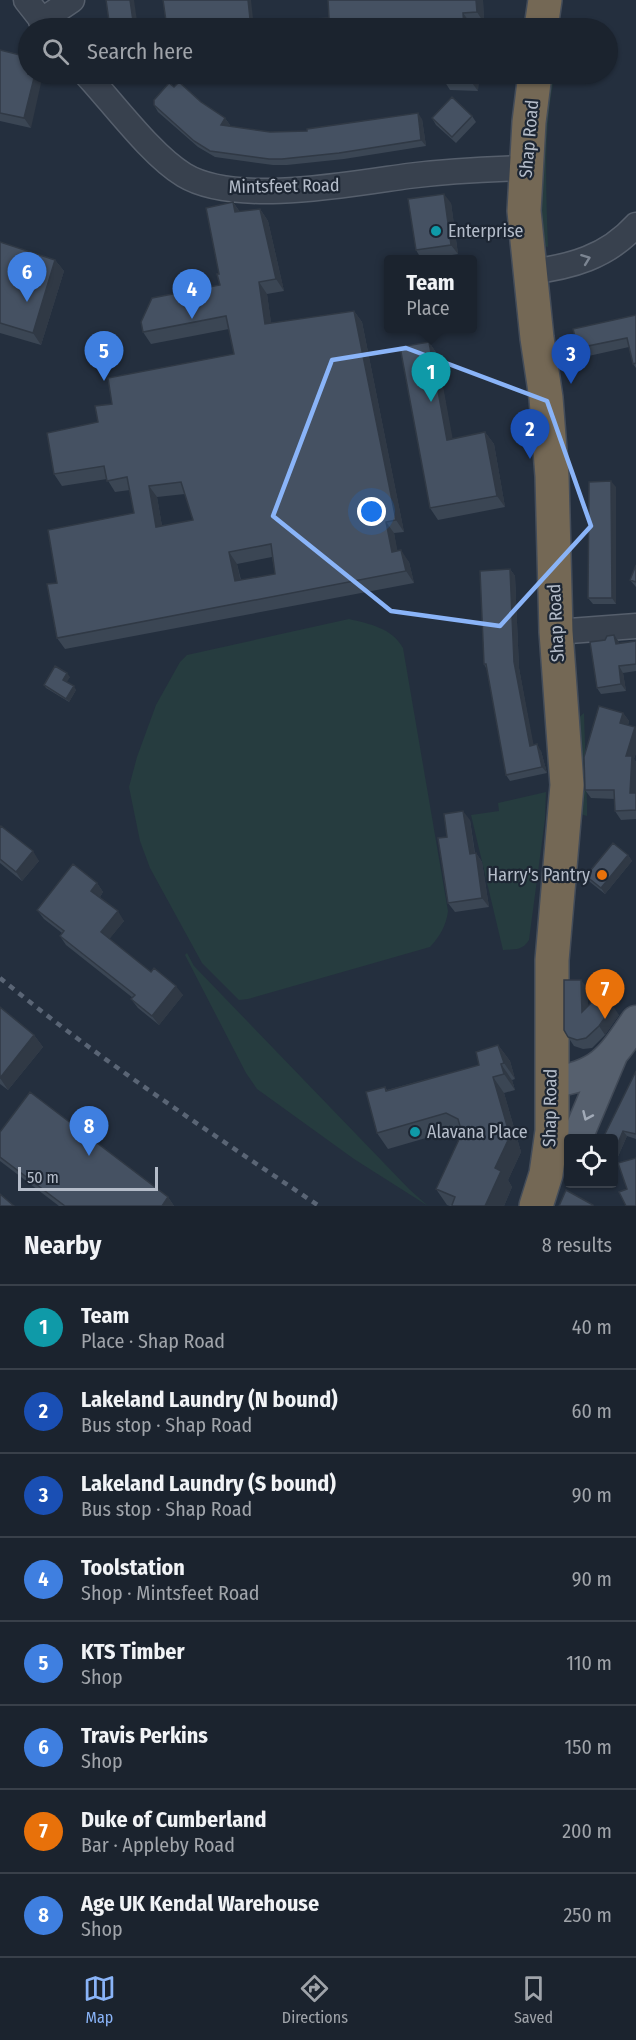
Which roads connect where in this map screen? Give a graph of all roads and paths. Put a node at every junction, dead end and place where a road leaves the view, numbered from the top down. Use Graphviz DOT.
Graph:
graph roads {
  1 [pos="26,0"];
  2 [pos="72,0"];
  3 [pos="545,0"];
  4 [pos="40,18"];
  5 [pos="53,18"];
  6 [pos="542,18"];
  7 [pos="95,84"];
  8 [pos="534,84"];
  9 [pos="526,168"];
  10 [pos="636,225"];
  11 [pos="529,272"];
  12 [pos="636,626"];
  13 [pos="556,632"];
  14 [pos="636,1021"];
  15 [pos="612,1055"];
  16 [pos="552,1082"];
  17 [pos="579,1134"];
  18 [pos="557,1165"];
  19 [pos="536,1206"];
  1 -- 4 [label="street"];
  2 -- 5 [label="street"];
  3 -- 6 [label="highway"];
  7 -- 9 [label="street, Mintsfeet Road"];
  8 -- 9 [label="highway, Shap Road"];
  9 -- 11 [label="highway, Shap Road"];
  11 -- 10 [label="street, one-way"];
  11 -- 13 [label="highway, Shap Road"];
  12 -- 13 [label="street"];
  13 -- 16 [label="highway, Shap Road"];
  14 -- 15 [label="main road"];
  15 -- 16 [label="main road"];
  15 -- 17 [label="main road, one-way"];
  16 -- 18 [label="highway, Shap Road"];
  18 -- 19 [label="highway, Shap Road"];
}
